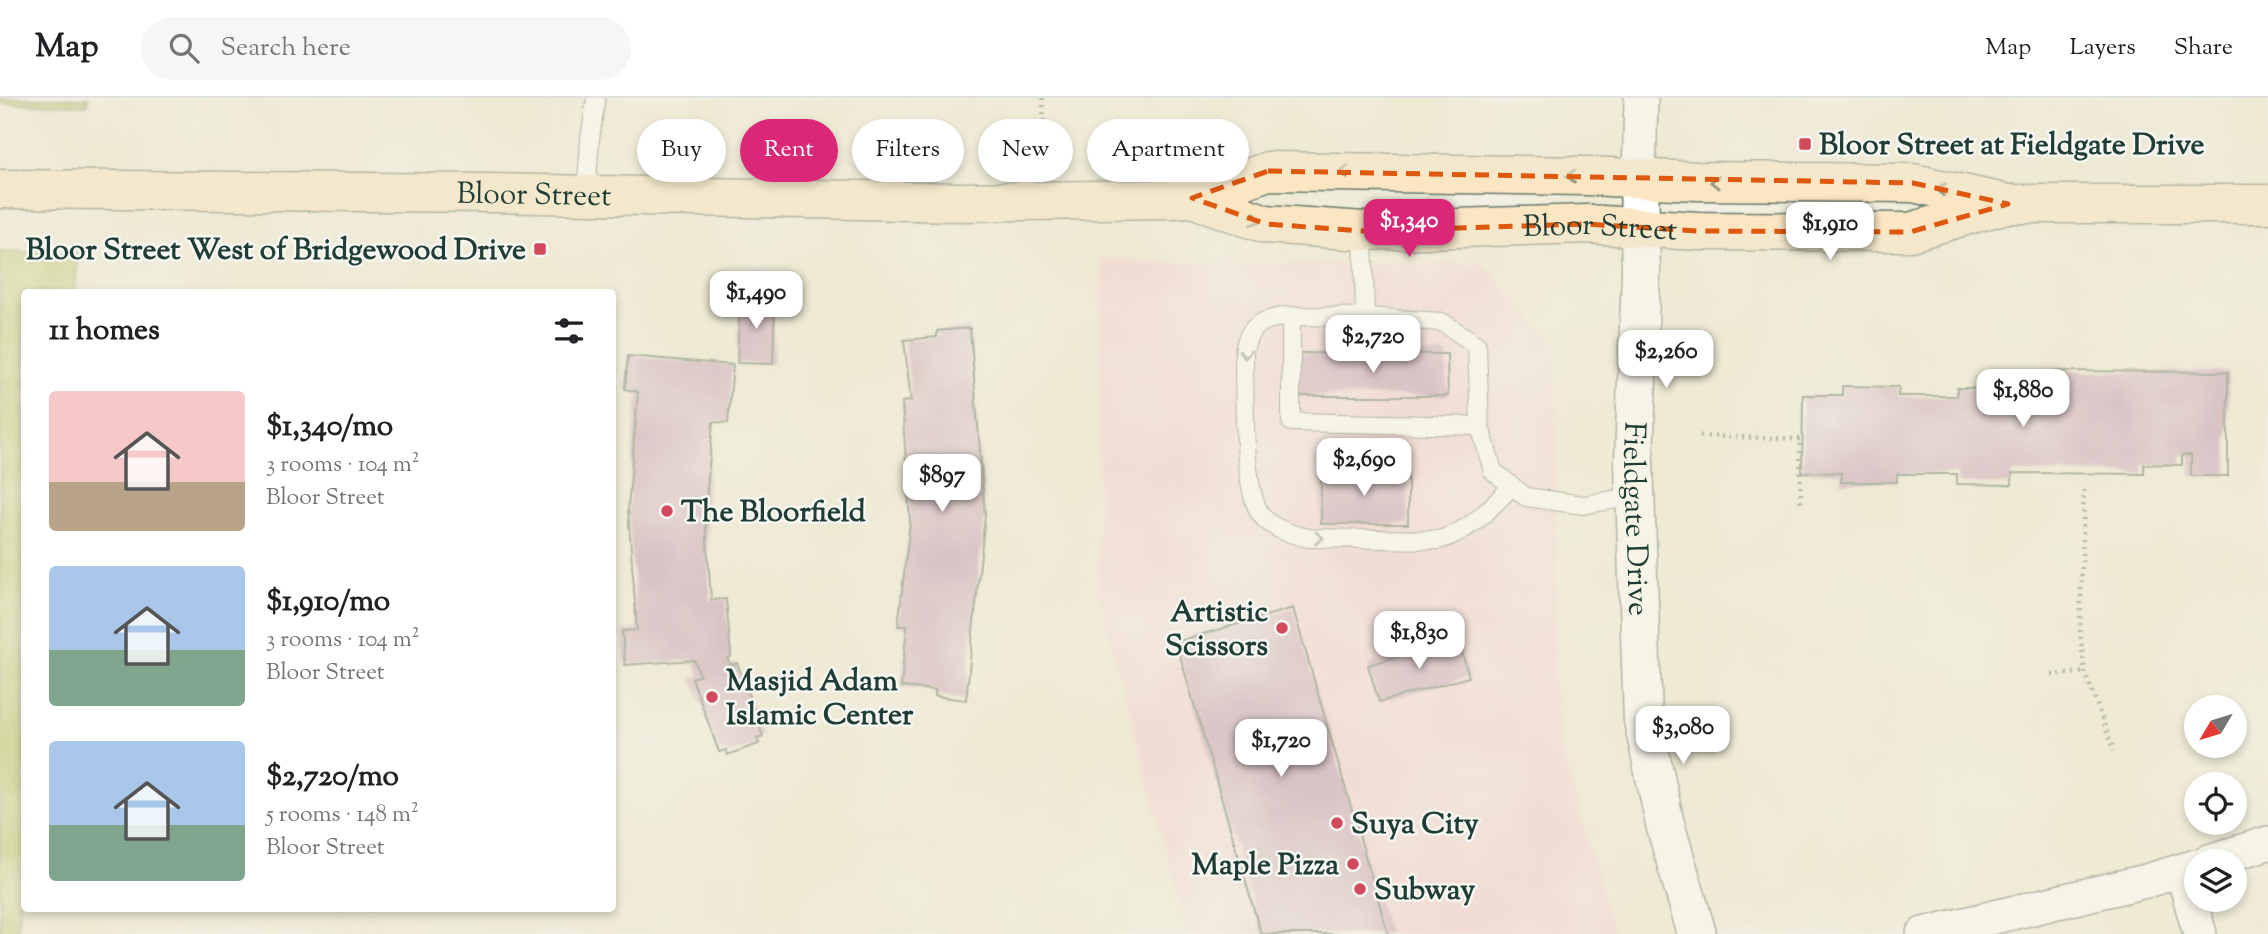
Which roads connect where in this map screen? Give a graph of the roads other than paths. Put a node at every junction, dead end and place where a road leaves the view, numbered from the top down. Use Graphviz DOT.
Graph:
graph roads {
  1 [pos="596,98"];
  2 [pos="1640,98"];
  3 [pos="1639,178"];
  4 [pos="0,188"];
  5 [pos="586,196"];
  6 [pos="1192,198"];
  7 [pos="2008,204"];
  8 [pos="2268,204"];
  9 [pos="1642,227"];
  10 [pos="1363,230"];
  11 [pos="1290,316"];
  12 [pos="1365,317"];
  13 [pos="1480,426"];
  14 [pos="1512,486"];
  15 [pos="1635,496"];
  16 [pos="2268,843"];
  17 [pos="2247,850"];
  18 [pos="2184,869"];
  19 [pos="2199,912"];
  20 [pos="1697,934"];
  21 [pos="1923,934"];
  22 [pos="2200,934"];
  1 -- 5 [label="lane"];
  2 -- 3 [label="street, Fieldgate Drive"];
  3 -- 6 [label="main road, Bloor Street, one-way"];
  7 -- 3 [label="main road, Bloor Street, one-way"];
  3 -- 9 [label="street, Fieldgate Drive"];
  4 -- 5 [label="main road, Bloor Street"];
  5 -- 6 [label="main road, Bloor Street"];
  6 -- 10 [label="main road, Bloor Street, one-way"];
  7 -- 8 [label="main road, Bloor Street"];
  7 -- 9 [label="main road, Bloor Street"];
  9 -- 10 [label="main road, Bloor Street"];
  9 -- 15 [label="street, Fieldgate Drive"];
  10 -- 12 [label="lane"];
  11 -- 12 [label="lane"];
  11 -- 13 [label="lane"];
  11 -- 14 [label="lane, one-way"];
  12 -- 13 [label="lane"];
  13 -- 14 [label="lane"];
  14 -- 15 [label="lane"];
  15 -- 20 [label="street, Fieldgate Drive"];
  16 -- 17 [label="street"];
  18 -- 21 [label="street"];
  19 -- 22 [label="street"];
}
